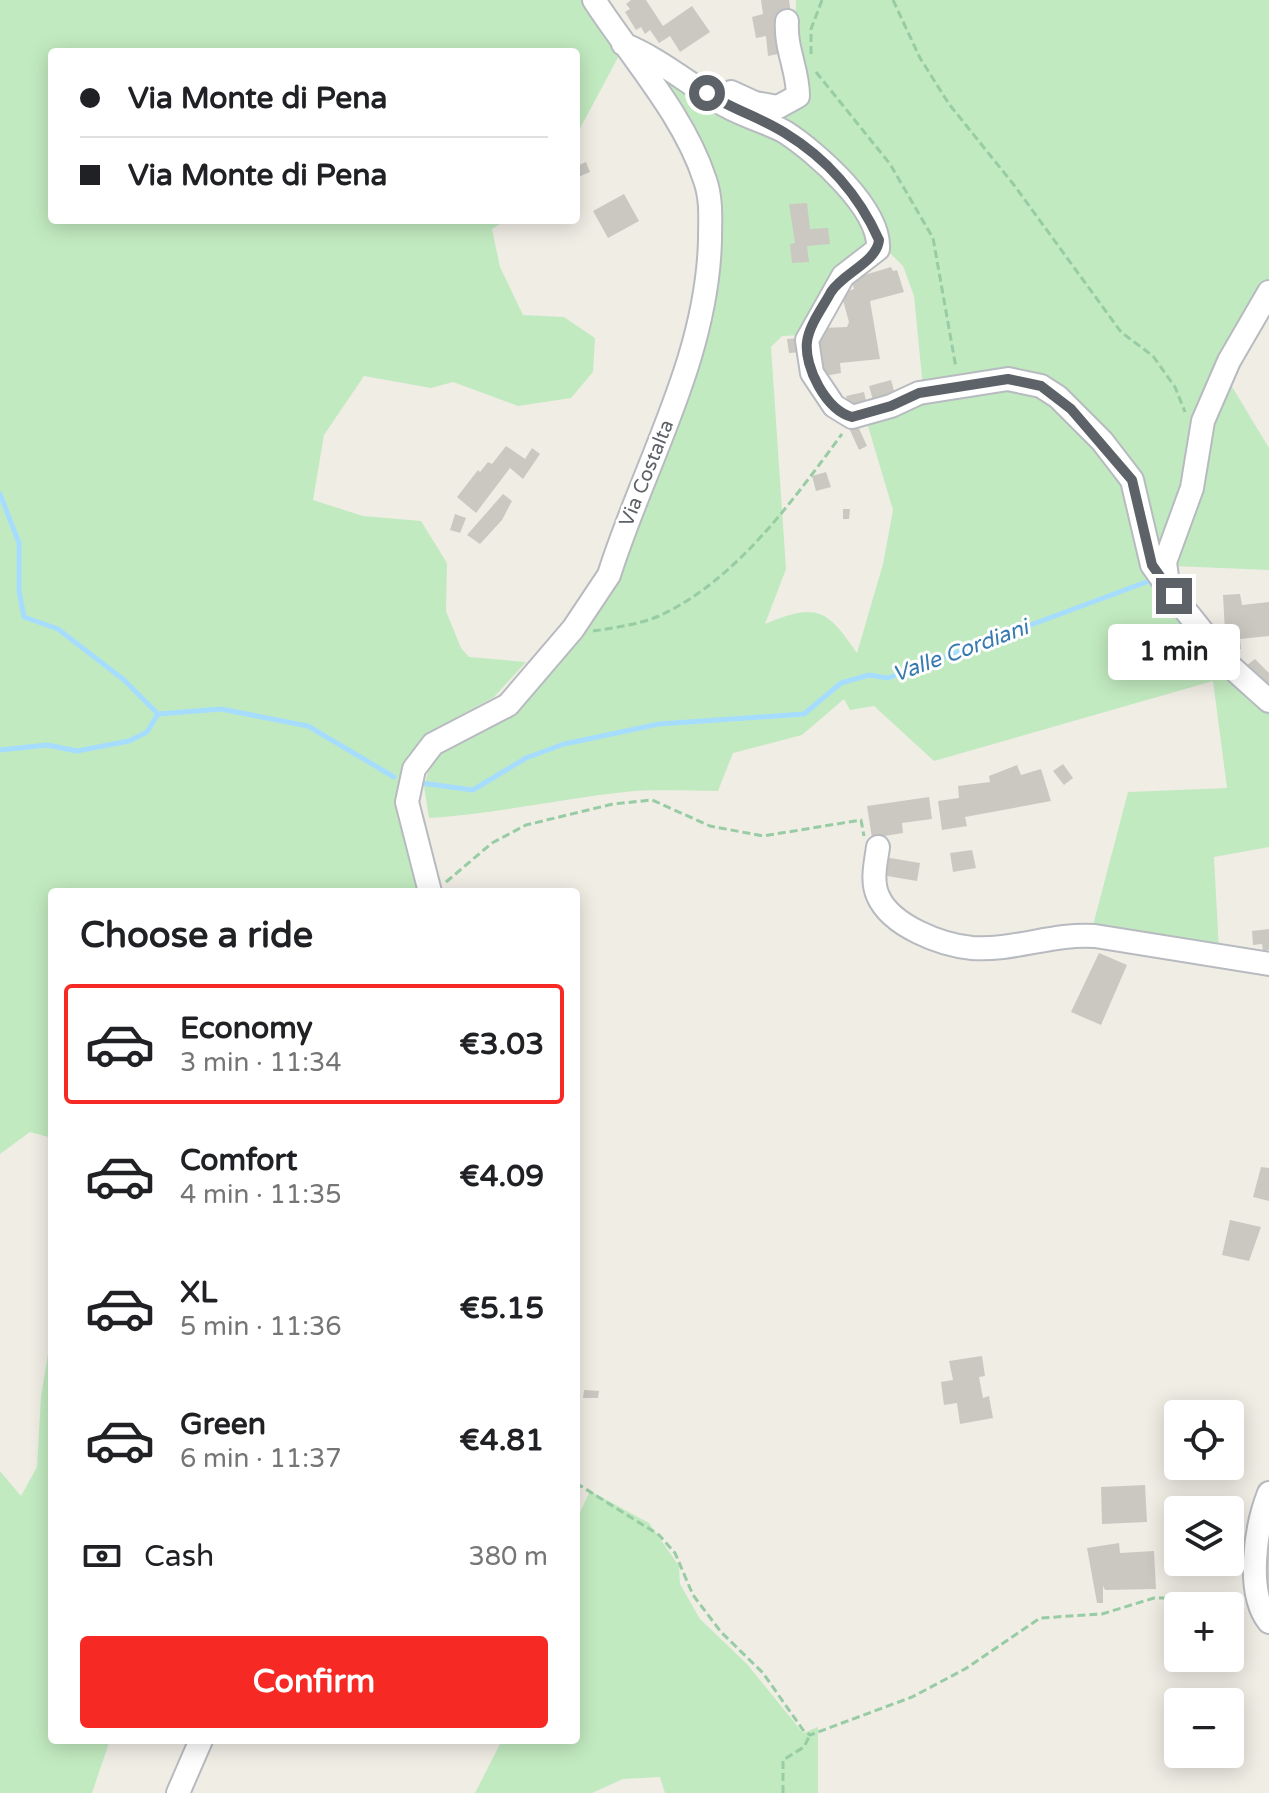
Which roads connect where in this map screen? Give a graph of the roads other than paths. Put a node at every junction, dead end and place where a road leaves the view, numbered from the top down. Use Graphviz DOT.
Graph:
graph roads {
  1 [pos="594,0"];
  2 [pos="787,21"];
  3 [pos="623,44"];
  4 [pos="684,77"];
  5 [pos="1269,292"];
  6 [pos="1168,585"];
  7 [pos="1269,701"];
  8 [pos="878,847"];
  9 [pos="436,888"];
  10 [pos="1269,964"];
  11 [pos="1269,1493"];
  12 [pos="1269,1622"];
  13 [pos="199,1744"];
  14 [pos="178,1793"];
  1 -- 3 [label="street, Via Costalta"];
  2 -- 4 [label="street"];
  3 -- 4 [label="street"];
  3 -- 9 [label="street, Via Costalta"];
  4 -- 6 [label="street"];
  5 -- 6 [label="street"];
  6 -- 7 [label="street"];
  8 -- 10 [label="street"];
  11 -- 12 [label="street"];
  13 -- 14 [label="street"];
}
